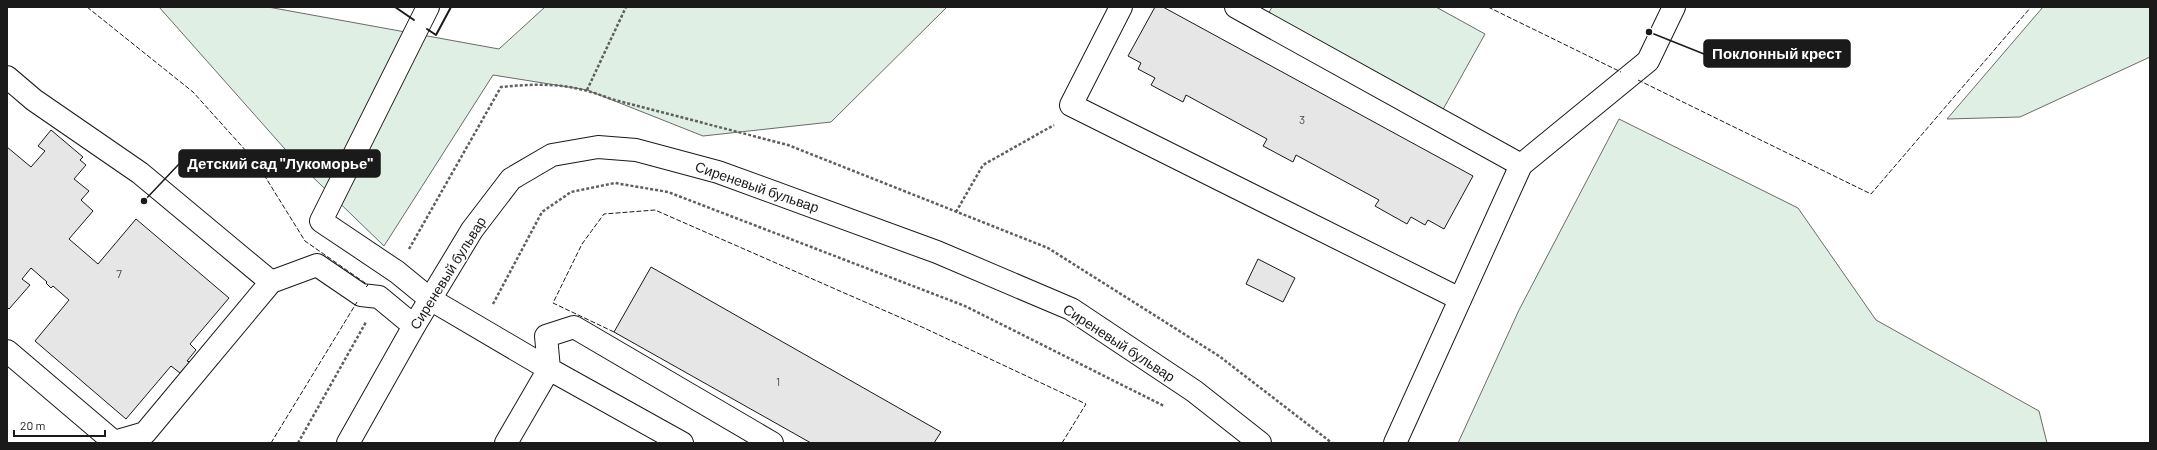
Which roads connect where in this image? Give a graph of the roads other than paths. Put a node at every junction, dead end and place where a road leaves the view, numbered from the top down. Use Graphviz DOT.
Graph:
graph roads {
  1 [pos="428,7"];
  2 [pos="1121,7"];
  3 [pos="1236,7"];
  4 [pos="1674,7"];
  5 [pos="7,77"];
  6 [pos="1521,165"];
  7 [pos="271,282"];
  8 [pos="430,299"];
  9 [pos="1460,299"];
  10 [pos="414,326"];
  11 [pos="7,351"];
  12 [pos="549,368"];
  13 [pos="348,443"];
  14 [pos="506,443"];
  15 [pos="682,443"];
  16 [pos="772,443"];
  17 [pos="1260,443"];
  18 [pos="1395,443"];
  1 -- 8 [label="street"];
  2 -- 9 [label="street"];
  3 -- 6 [label="street"];
  4 -- 6 [label="street"];
  5 -- 7 [label="street"];
  6 -- 9 [label="street"];
  7 -- 10 [label="street"];
  7 -- 11 [label="street"];
  8 -- 10 [label="street, Сиреневый бульвар"];
  8 -- 12 [label="street"];
  8 -- 17 [label="street, Сиреневый бульвар"];
  9 -- 18 [label="street"];
  10 -- 13 [label="street, Сиреневый бульвар"];
  12 -- 14 [label="street"];
  12 -- 15 [label="street"];
  12 -- 16 [label="street"];
}
